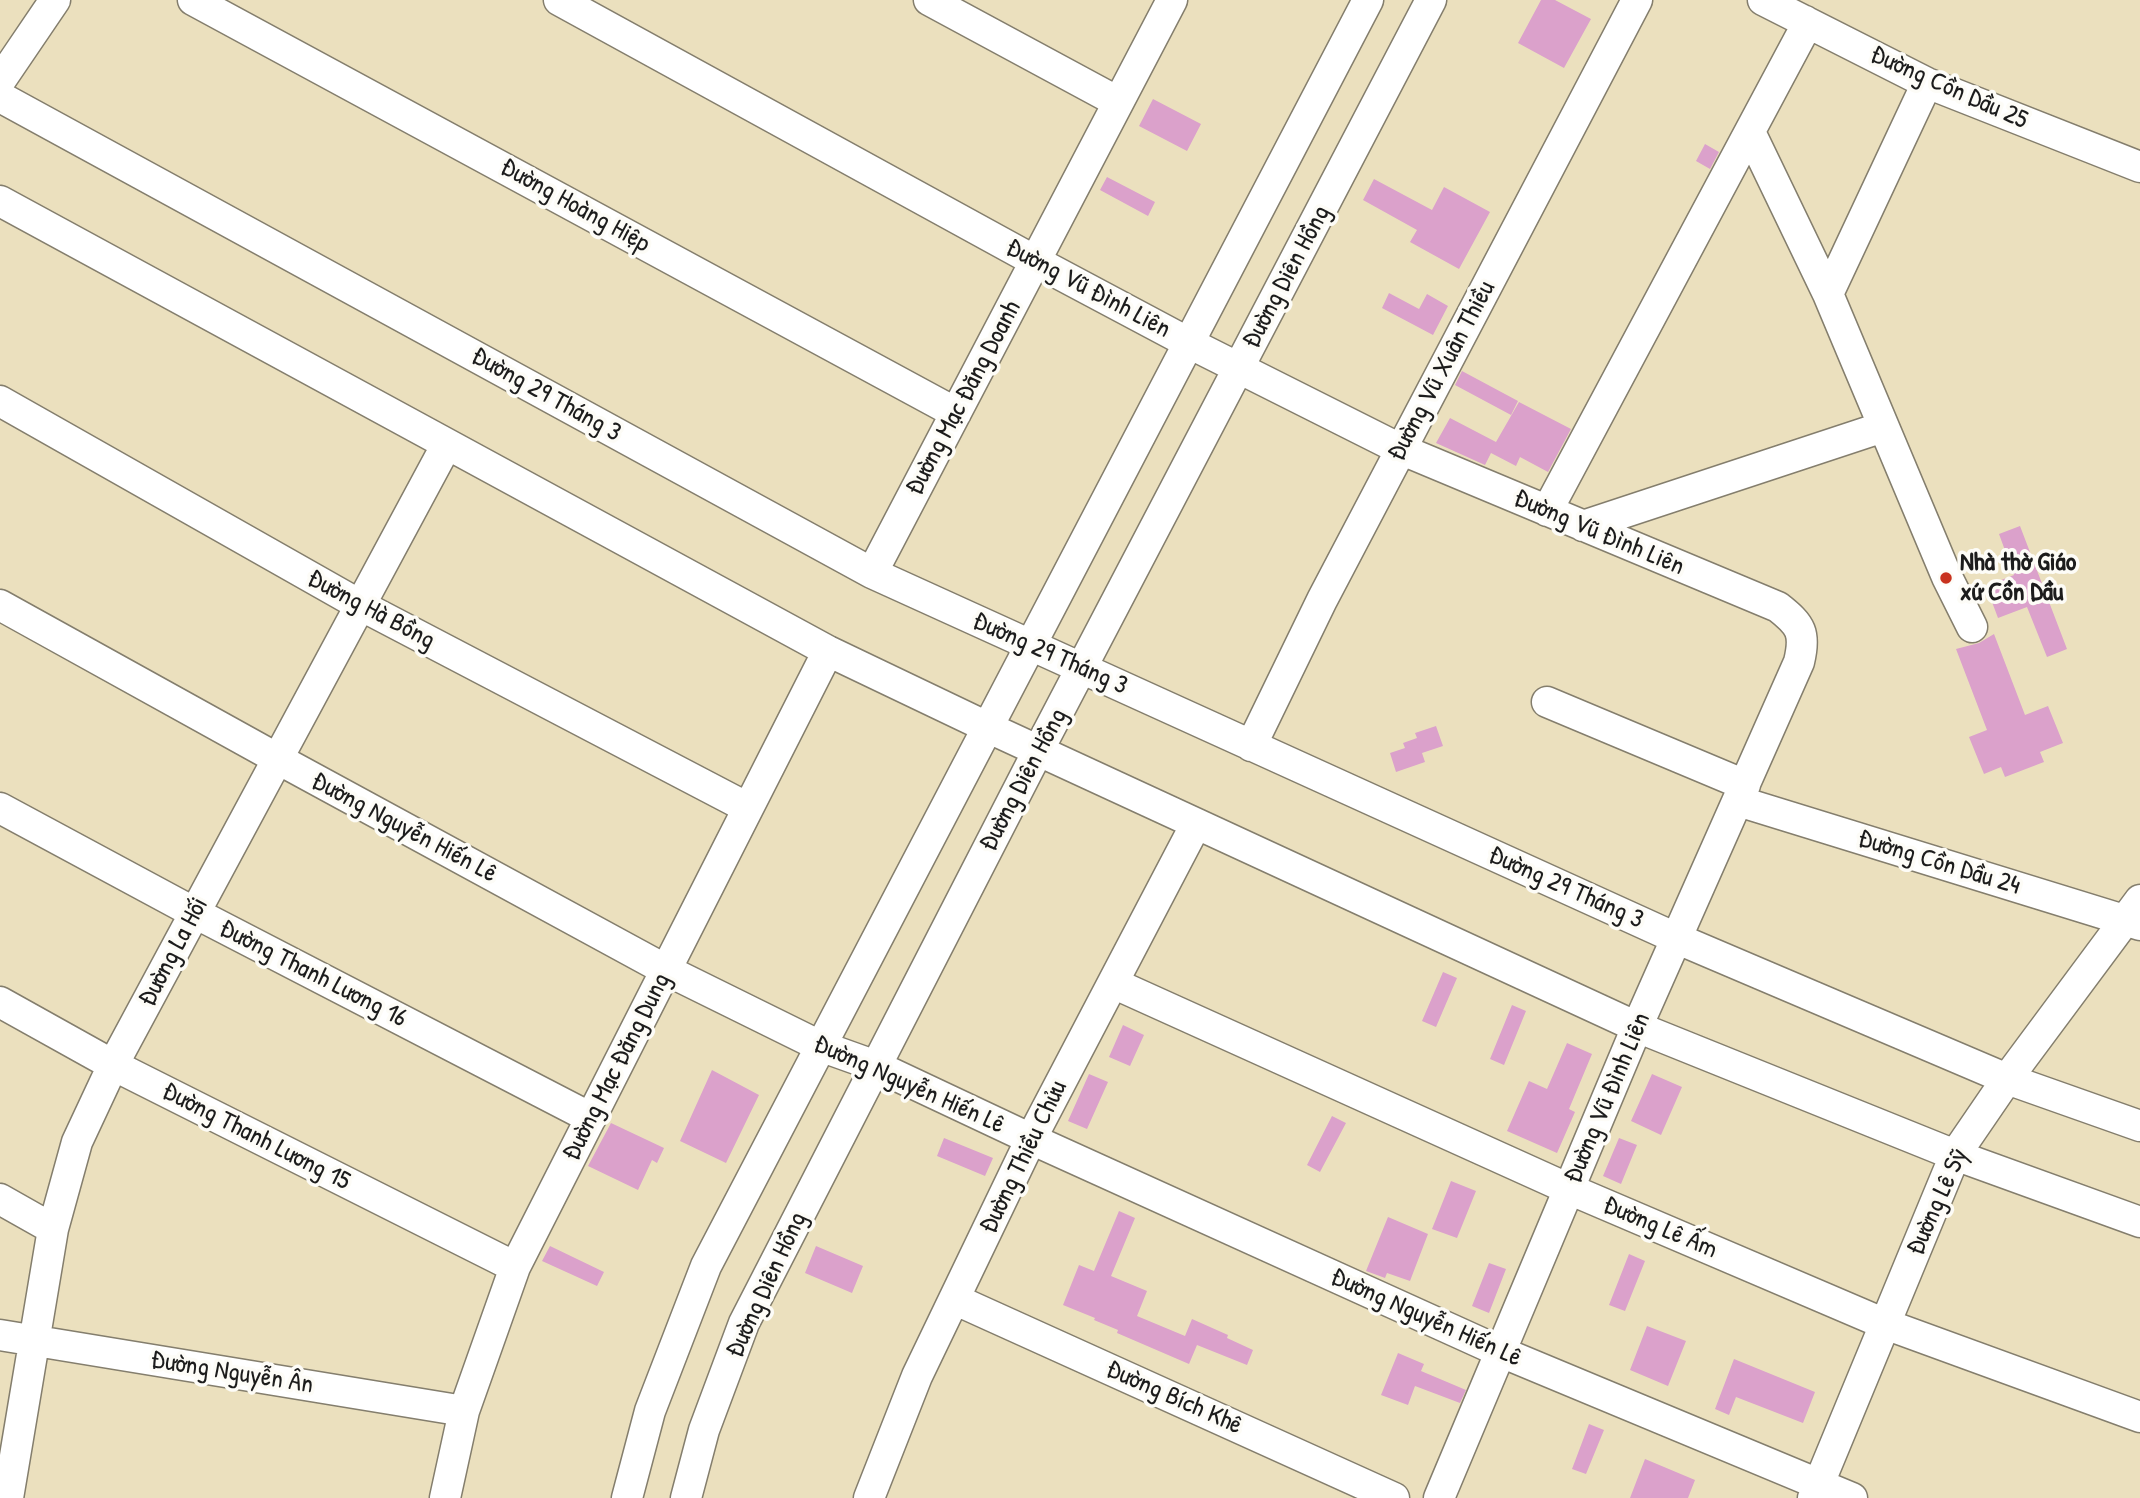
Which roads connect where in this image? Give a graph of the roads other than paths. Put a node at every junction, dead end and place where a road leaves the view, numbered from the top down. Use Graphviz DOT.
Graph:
graph roads {
  1 [pos="55,0"];
  2 [pos="193,0"];
  3 [pos="559,0"];
  4 [pos="929,0"];
  5 [pos="1172,0"];
  6 [pos="1368,0"];
  7 [pos="1431,0"];
  8 [pos="1637,0"];
  9 [pos="1763,0"];
  10 [pos="1805,21"];
  11 [pos="0,81"];
  12 [pos="1927,83"];
  13 [pos="0,97"];
  14 [pos="1118,103"];
  15 [pos="1750,132"];
  16 [pos="2140,167"];
  17 [pos="0,201"];
  18 [pos="1035,261"];
  19 [pos="1828,294"];
  20 [pos="1189,343"];
  21 [pos="1239,369"];
  22 [pos="0,401"];
  23 [pos="956,413"];
  24 [pos="1883,427"];
  25 [pos="447,444"];
  26 [pos="1400,449"];
  27 [pos="1547,511"];
  28 [pos="1583,526"];
  29 [pos="872,573"];
  30 [pos="0,605"];
  31 [pos="360,605"];
  32 [pos="1972,627"];
  33 [pos="1031,645"];
  34 [pos="828,651"];
  35 [pos="1083,669"];
  36 [pos="1547,702"];
  37 [pos="987,727"];
  38 [pos="1251,746"];
  39 [pos="1038,751"];
  40 [pos="278,759"];
  41 [pos="1742,793"];
  42 [pos="0,808"];
  43 [pos="748,808"];
  44 [pos="1196,824"];
  45 [pos="195,913"];
  46 [pos="2135,915"];
  47 [pos="1678,939"];
  48 [pos="666,970"];
  49 [pos="1113,983"];
  50 [pos="0,1002"];
  51 [pos="1637,1027"];
  52 [pos="820,1046"];
  53 [pos="113,1065"];
  54 [pos="876,1066"];
  55 [pos="2007,1079"];
  56 [pos="591,1118"];
  57 [pos="2140,1126"];
  58 [pos="1031,1139"];
  59 [pos="1955,1155"];
  60 [pos="1569,1189"];
  61 [pos="0,1199"];
  62 [pos="2140,1222"];
  63 [pos="53,1229"];
  64 [pos="515,1267"];
  65 [pos="954,1299"];
  66 [pos="1885,1324"];
  67 [pos="0,1335"];
  68 [pos="35,1341"];
  69 [pos="1501,1352"];
  70 [pos="464,1411"];
  71 [pos="2140,1417"];
  72 [pos="1815,1492"];
  73 [pos="8,1498"];
  74 [pos="445,1498"];
  75 [pos="627,1498"];
  76 [pos="686,1498"];
  77 [pos="869,1498"];
  78 [pos="1394,1498"];
  79 [pos="1439,1498"];
  80 [pos="1852,1498"];
  1 -- 11 [label="street"];
  2 -- 23 [label="street, Đường Hoàng Hiệp"];
  3 -- 18 [label="street, Đường Vũ Đình Liên"];
  4 -- 14 [label="street"];
  5 -- 14 [label="street, Đường Mạc Đăng Doanh"];
  6 -- 20 [label="street"];
  7 -- 21 [label="street, Đường Diên Hồng"];
  8 -- 26 [label="street, Đường Vũ Xuân Thiều"];
  9 -- 10 [label="street, Đường Cồn Dầu 25"];
  10 -- 12 [label="street, Đường Cồn Dầu 25"];
  10 -- 15 [label="street"];
  12 -- 16 [label="street, Đường Cồn Dầu 25"];
  12 -- 19 [label="street"];
  13 -- 29 [label="street, Đường 29 Tháng 3"];
  14 -- 18 [label="street, Đường Mạc Đăng Doanh"];
  15 -- 19 [label="street"];
  15 -- 27 [label="street"];
  17 -- 25 [label="street"];
  18 -- 20 [label="street, Đường Vũ Đình Liên"];
  18 -- 23 [label="street, Đường Mạc Đăng Doanh"];
  19 -- 24 [label="street"];
  20 -- 21 [label="street, Đường Vũ Đình Liên"];
  20 -- 33 [label="street"];
  21 -- 26 [label="street, Đường Vũ Đình Liên"];
  21 -- 35 [label="street, Đường Diên Hồng"];
  22 -- 31 [label="street, Đường Hà Bồng"];
  23 -- 29 [label="street, Đường Mạc Đăng Doanh"];
  24 -- 28 [label="street"];
  24 -- 32 [label="street"];
  25 -- 31 [label="street, Đường La Hối"];
  25 -- 34 [label="street"];
  26 -- 27 [label="street, Đường Vũ Đình Liên"];
  26 -- 38 [label="street, Đường Vũ Xuân Thiều"];
  27 -- 28 [label="street, Đường Vũ Đình Liên"];
  28 -- 41 [label="street, Đường Vũ Đình Liên"];
  29 -- 33 [label="street, Đường 29 Tháng 3"];
  30 -- 40 [label="street, Đường Nguyễn Hiến Lê"];
  31 -- 40 [label="street, Đường La Hối"];
  31 -- 43 [label="street, Đường Hà Bồng"];
  33 -- 35 [label="street, Đường 29 Tháng 3"];
  33 -- 37 [label="street"];
  34 -- 37 [label="street"];
  34 -- 43 [label="street, Đường Mạc Đăng Dung"];
  35 -- 38 [label="street, Đường 29 Tháng 3"];
  35 -- 39 [label="street, Đường Diên Hồng"];
  36 -- 41 [label="street, Đường Cồn Dầu 24"];
  37 -- 39 [label="street"];
  37 -- 52 [label="street"];
  38 -- 47 [label="street, Đường 29 Tháng 3"];
  39 -- 44 [label="street"];
  39 -- 54 [label="street, Đường Diên Hồng"];
  40 -- 45 [label="street, Đường La Hối"];
  40 -- 48 [label="street, Đường Nguyễn Hiến Lê"];
  41 -- 46 [label="street, Đường Cồn Dầu 24"];
  41 -- 47 [label="street, Đường Vũ Đình Liên"];
  42 -- 45 [label="street, Đường Thanh Lương 16"];
  43 -- 48 [label="street, Đường Mạc Đăng Dung"];
  44 -- 49 [label="street, Đường Thiều Chửu"];
  44 -- 51 [label="street"];
  45 -- 53 [label="street, Đường La Hối"];
  45 -- 56 [label="street, Đường Thanh Lương 16"];
  46 -- 55 [label="street, Đường Lê Sỹ"];
  47 -- 51 [label="street, Đường Vũ Đình Liên"];
  47 -- 55 [label="street, Đường 29 Tháng 3"];
  48 -- 52 [label="street, Đường Nguyễn Hiến Lê"];
  48 -- 56 [label="street, Đường Mạc Đăng Dung"];
  49 -- 58 [label="street, Đường Thiều Chửu"];
  49 -- 60 [label="street, Đường Lê Ấm"];
  50 -- 53 [label="street, Đường Thanh Lương 15"];
  51 -- 59 [label="street"];
  51 -- 60 [label="street, Đường Vũ Đình Liên"];
  52 -- 54 [label="street, Đường Nguyễn Hiến Lê"];
  52 -- 75 [label="street"];
  53 -- 63 [label="street, Đường La Hối"];
  53 -- 64 [label="street, Đường Thanh Lương 15"];
  54 -- 58 [label="street, Đường Nguyễn Hiến Lê"];
  54 -- 76 [label="street, Đường Diên Hồng"];
  55 -- 57 [label="street, Đường 29 Tháng 3"];
  55 -- 59 [label="street, Đường Lê Sỹ"];
  56 -- 64 [label="street, Đường Mạc Đăng Dung"];
  58 -- 65 [label="street, Đường Thiều Chửu"];
  58 -- 69 [label="street, Đường Nguyễn Hiến Lê"];
  59 -- 62 [label="street"];
  59 -- 66 [label="street, Đường Lê Sỹ"];
  60 -- 66 [label="street, Đường Lê Ấm"];
  60 -- 69 [label="street, Đường Vũ Đình Liên"];
  61 -- 63 [label="street"];
  63 -- 68 [label="street, Đường La Hối"];
  64 -- 70 [label="street, Đường Mạc Đăng Dung"];
  65 -- 77 [label="street, Đường Thiều Chửu"];
  65 -- 78 [label="street, Đường Bích Khê"];
  66 -- 71 [label="street, Đường Lê Ấm"];
  66 -- 72 [label="street, Đường Lê Sỹ"];
  67 -- 68 [label="street, Đường Nguyễn Ân"];
  68 -- 70 [label="street, Đường Nguyễn Ân"];
  68 -- 73 [label="street, Đường La Hối"];
  69 -- 72 [label="street, Đường Nguyễn Hiến Lê"];
  69 -- 79 [label="street, Đường Vũ Đình Liên"];
  70 -- 74 [label="street, Đường Mạc Đăng Dung"];
  72 -- 80 [label="street, Đường Nguyễn Hiến Lê"];
}
